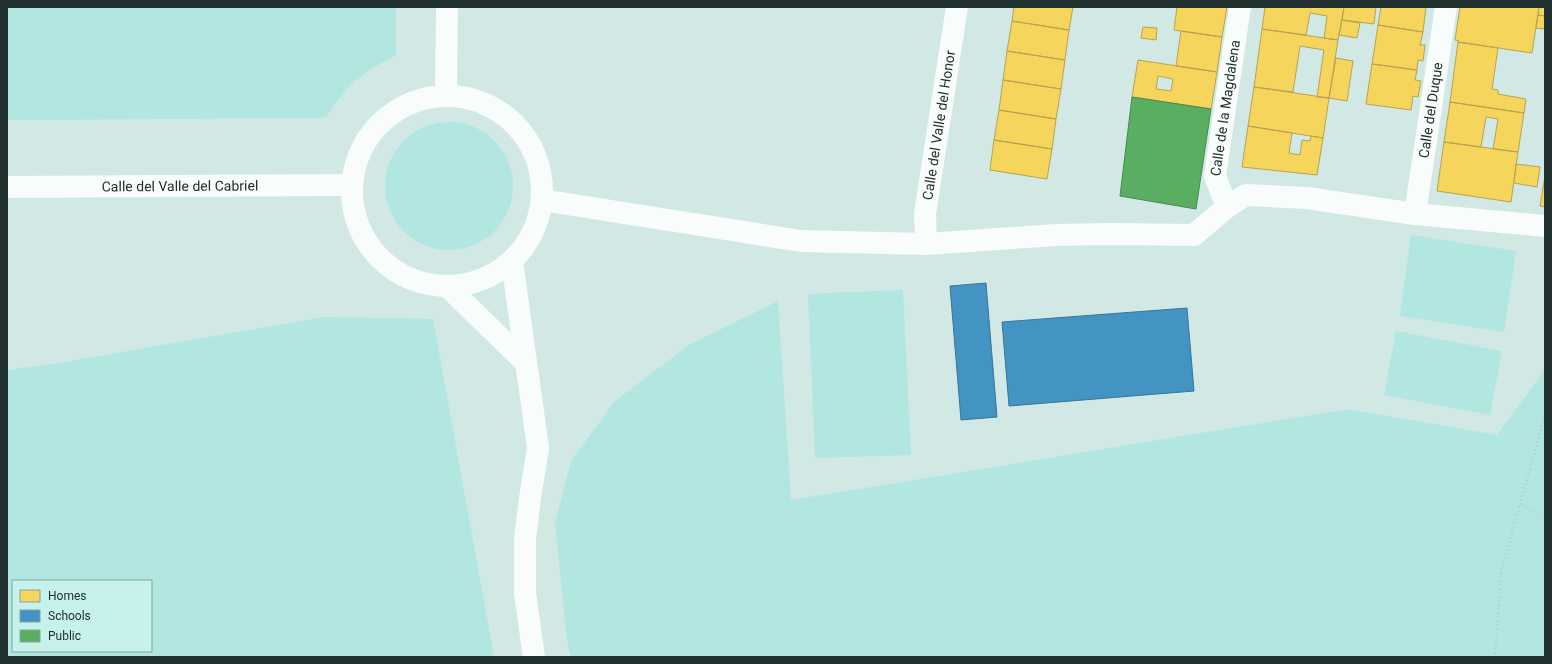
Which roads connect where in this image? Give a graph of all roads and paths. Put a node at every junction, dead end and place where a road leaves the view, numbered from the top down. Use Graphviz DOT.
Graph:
graph roads {
  1 [pos="447,7"];
  2 [pos="956,7"];
  3 [pos="1240,7"];
  4 [pos="1446,7"];
  5 [pos="446,94"];
  6 [pos="352,185"];
  7 [pos="7,187"];
  8 [pos="542,200"];
  9 [pos="1227,207"];
  10 [pos="1415,214"];
  11 [pos="1545,226"];
  12 [pos="926,244"];
  13 [pos="512,261"];
  14 [pos="448,287"];
  15 [pos="525,362"];
  16 [pos="1545,415"];
  17 [pos="1520,504"];
  18 [pos="1545,518"];
  19 [pos="534,657"];
  20 [pos="1494,657"];
  1 -- 5 [label="street"];
  2 -- 12 [label="street, Calle del Valle del Honor"];
  3 -- 9 [label="street, Calle de la Magdalena"];
  4 -- 10 [label="street, Calle del Duque"];
  5 -- 6 [label="street"];
  5 -- 8 [label="street"];
  6 -- 7 [label="street, Calle del Valle del Cabriel"];
  6 -- 14 [label="street"];
  8 -- 12 [label="street"];
  8 -- 13 [label="street"];
  9 -- 10 [label="street"];
  9 -- 12 [label="street"];
  10 -- 11 [label="street"];
  13 -- 14 [label="street"];
  13 -- 15 [label="street"];
  14 -- 15 [label="street"];
  15 -- 19 [label="street"];
  16 -- 17 [label="path"];
  17 -- 18 [label="path"];
  17 -- 20 [label="path"];
}
